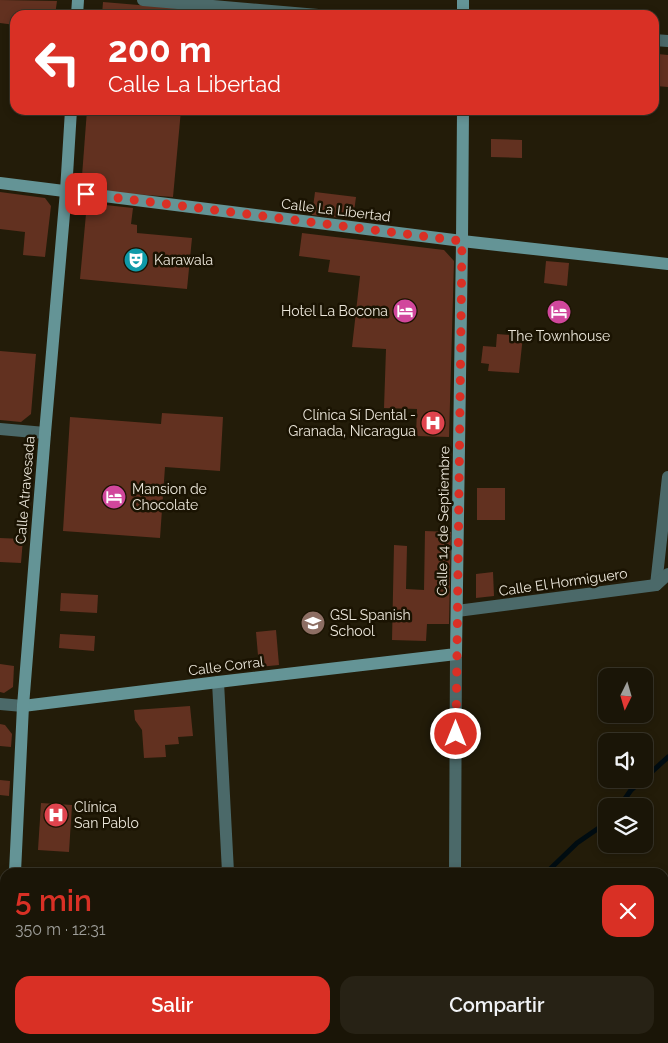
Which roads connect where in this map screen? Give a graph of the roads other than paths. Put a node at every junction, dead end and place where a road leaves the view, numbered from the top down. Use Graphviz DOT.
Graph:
graph roads {
  1 [pos="143,0"];
  2 [pos="260,10"];
  3 [pos="71,115"];
  4 [pos="462,115"];
  5 [pos="0,183"];
  6 [pos="66,191"];
  7 [pos="462,241"];
  8 [pos="668,264"];
  9 [pos="0,429"];
  10 [pos="45,433"];
  11 [pos="668,477"];
  12 [pos="668,574"];
  13 [pos="656,585"];
  14 [pos="457,611"];
  15 [pos="456,654"];
  16 [pos="218,682"];
  17 [pos="0,704"];
  18 [pos="23,706"];
  19 [pos="15,868"];
  20 [pos="228,868"];
  21 [pos="455,868"];
  1 -- 2 [label="street"];
  3 -- 6 [label="street, Calle Atravesada"];
  4 -- 7 [label="street, Calle 14 de Septiembre"];
  5 -- 6 [label="street, Calle La Libertad"];
  6 -- 7 [label="street, Calle La Libertad"];
  6 -- 10 [label="street, Calle Atravesada"];
  7 -- 8 [label="street, Calle La Libertad"];
  7 -- 14 [label="street, Calle 14 de Septiembre"];
  9 -- 10 [label="street"];
  10 -- 18 [label="street, Calle Atravesada"];
  11 -- 13 [label="street"];
  12 -- 13 [label="street"];
  13 -- 14 [label="street, Calle El Hormiguero"];
  14 -- 15 [label="street, Calle 14 de Septiembre"];
  15 -- 16 [label="street, Calle Corral"];
  15 -- 21 [label="street, Calle 14 de Septiembre"];
  16 -- 18 [label="street, Calle Corral"];
  16 -- 20 [label="street"];
  17 -- 18 [label="street, Calle Corral"];
  18 -- 19 [label="street, Calle Atravesada"];
}
